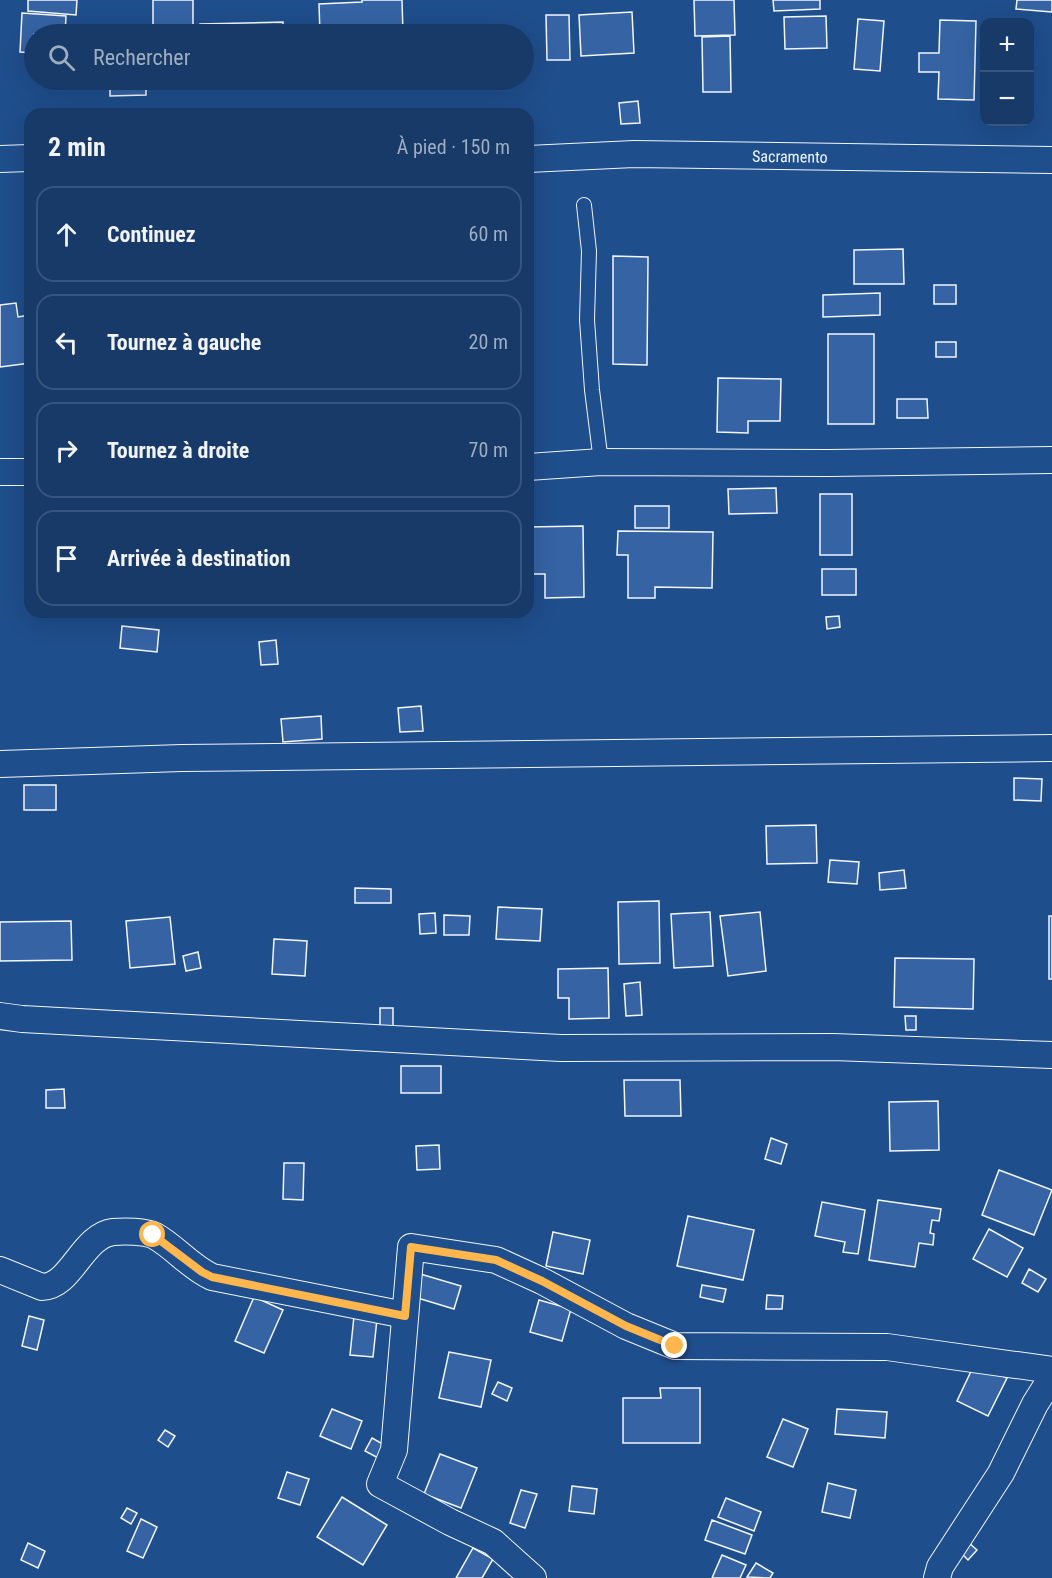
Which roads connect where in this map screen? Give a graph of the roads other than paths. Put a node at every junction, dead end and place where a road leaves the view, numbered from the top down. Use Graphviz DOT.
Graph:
graph roads {
  1 [pos="24,158"];
  2 [pos="0,159"];
  3 [pos="534,159"];
  4 [pos="1052,160"];
  5 [pos="584,206"];
  6 [pos="1052,460"];
  7 [pos="601,462"];
  8 [pos="534,467"];
  9 [pos="0,472"];
  10 [pos="24,472"];
  11 [pos="1052,748"];
  12 [pos="0,764"];
  13 [pos="0,1016"];
  14 [pos="1052,1054"];
  15 [pos="0,1270"];
  16 [pos="405,1316"];
  17 [pos="1052,1370"];
  18 [pos="1052,1377"];
  19 [pos="943,1574"];
  20 [pos="533,1578"];
  1 -- 2 [label="street"];
  3 -- 4 [label="street, Sacramento"];
  5 -- 7 [label="lane"];
  6 -- 7 [label="street"];
  7 -- 8 [label="street"];
  9 -- 10 [label="street"];
  11 -- 12 [label="street"];
  13 -- 14 [label="street"];
  15 -- 16 [label="street"];
  16 -- 17 [label="street"];
  16 -- 20 [label="street"];
  18 -- 19 [label="street"];
}
